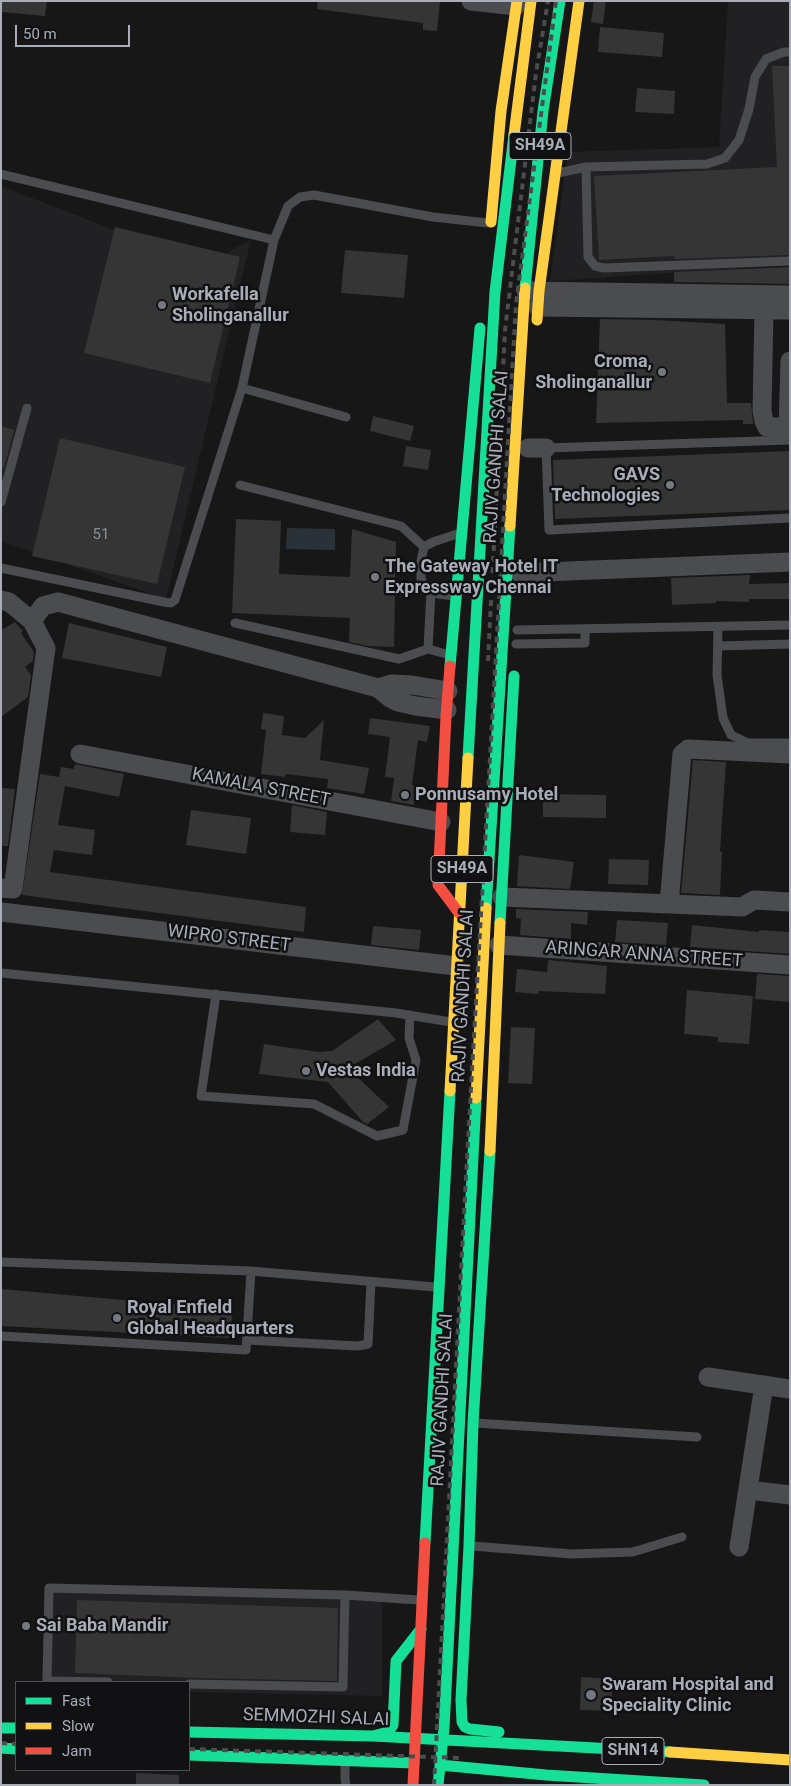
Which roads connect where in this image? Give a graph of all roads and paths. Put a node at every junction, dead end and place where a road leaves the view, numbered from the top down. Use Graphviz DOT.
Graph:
graph roads {
  1 [pos="471,1"];
  2 [pos="579,1"];
  3 [pos="538,7"];
  4 [pos="790,52"];
  5 [pos="586,167"];
  6 [pos="1,174"];
  7 [pos="555,174"];
  8 [pos="490,228"];
  9 [pos="274,240"];
  10 [pos="790,260"];
  11 [pos="486,272"];
  12 [pos="790,295"];
  13 [pos="483,301"];
  14 [pos="520,305"];
  15 [pos="764,310"];
  16 [pos="790,310"];
  17 [pos="481,320"];
  18 [pos="536,329"];
  19 [pos="790,361"];
  20 [pos="242,388"];
  21 [pos="27,408"];
  22 [pos="346,417"];
  23 [pos="789,431"];
  24 [pos="240,485"];
  25 [pos="1,502"];
  26 [pos="483,506"];
  27 [pos="511,508"];
  28 [pos="790,518"];
  29 [pos="461,532"];
  30 [pos="424,547"];
  31 [pos="480,559"];
  32 [pos="790,562"];
  33 [pos="1,568"];
  34 [pos="517,570"];
  35 [pos="431,590"];
  36 [pos="456,596"];
  37 [pos="505,599"];
  38 [pos="518,599"];
  39 [pos="1,600"];
  40 [pos="32,621"];
  41 [pos="235,623"];
  42 [pos="790,625"];
  43 [pos="517,626"];
  44 [pos="718,627"];
  45 [pos="584,628"];
  46 [pos="790,644"];
  47 [pos="718,646"];
  48 [pos="428,649"];
  49 [pos="515,654"];
  50 [pos="452,655"];
  51 [pos="448,700"];
  52 [pos="790,743"];
  53 [pos="80,754"];
  54 [pos="790,754"];
  55 [pos="441,822"];
  56 [pos="7,889"];
  57 [pos="502,897"];
  58 [pos="790,902"];
  59 [pos="669,904"];
  60 [pos="6,912"];
  61 [pos="459,913"];
  62 [pos="499,945"];
  63 [pos="790,965"];
  64 [pos="456,966"];
  65 [pos="1,973"];
  66 [pos="216,994"];
  67 [pos="410,1015"];
  68 [pos="453,1022"];
  69 [pos="1,1262"];
  70 [pos="251,1271"];
  71 [pos="372,1282"];
  72 [pos="439,1287"];
  73 [pos="1,1336"];
  74 [pos="247,1340"];
  75 [pos="708,1377"];
  76 [pos="764,1385"];
  77 [pos="790,1389"];
  78 [pos="472,1423"];
  79 [pos="697,1437"];
  80 [pos="749,1490"];
  81 [pos="790,1495"];
  82 [pos="682,1537"];
  83 [pos="469,1546"];
  84 [pos="740,1547"];
  85 [pos="345,1595"];
  86 [pos="422,1600"];
  87 [pos="421,1629"];
  88 [pos="448,1639"];
  89 [pos="464,1640"];
  90 [pos="47,1681"];
  91 [pos="190,1684"];
  92 [pos="1,1728"];
  93 [pos="15,1728"];
  94 [pos="190,1732"];
  95 [pos="373,1736"];
  96 [pos="416,1738"];
  97 [pos="442,1740"];
  98 [pos="1,1748"];
  99 [pos="15,1749"];
  100 [pos="640,1751"];
  101 [pos="659,1752"];
  102 [pos="190,1755"];
  103 [pos="790,1760"];
  104 [pos="345,1761"];
  105 [pos="414,1763"];
  106 [pos="440,1765"];
  107 [pos="662,1784"];
  108 [pos="346,1785"];
  109 [pos="413,1785"];
  110 [pos="438,1785"];
  111 [pos="704,1785"];
  1 -- 3 [label="street"];
  2 -- 7 [label="main road"];
  3 -- 8 [label="main road"];
  3 -- 14 [label="main road, RAJIV GANDHI SALAI / SH49A"];
  3 -- 14 [label="main road, RAJIV GANDHI SALAI / SH49A"];
  4 -- 5 [label="lane"];
  5 -- 7 [label="lane"];
  5 -- 10 [label="lane"];
  6 -- 9 [label="lane"];
  7 -- 14 [label="main road"];
  8 -- 9 [label="lane"];
  9 -- 20 [label="lane"];
  11 -- 13 [label="main road"];
  12 -- 14 [label="street"];
  14 -- 15 [label="street"];
  14 -- 18 [label="main road"];
  14 -- 26 [label="main road, RAJIV GANDHI SALAI / SH49A"];
  14 -- 27 [label="main road, RAJIV GANDHI SALAI / SH49A"];
  15 -- 16 [label="street"];
  15 -- 23 [label="street"];
  17 -- 29 [label="main road"];
  19 -- 23 [label="street"];
  20 -- 22 [label="lane"];
  20 -- 33 [label="lane"];
  21 -- 25 [label="lane"];
  23 -- 28 [label="lane"];
  24 -- 30 [label="lane"];
  26 -- 27 [label="main road"];
  26 -- 31 [label="main road, RAJIV GANDHI SALAI / SH49A"];
  27 -- 34 [label="main road, RAJIV GANDHI SALAI / SH49A"];
  29 -- 30 [label="lane"];
  29 -- 36 [label="main road"];
  30 -- 35 [label="lane"];
  31 -- 34 [label="main road"];
  31 -- 61 [label="main road, RAJIV GANDHI SALAI / SH49A"];
  32 -- 34 [label="street"];
  34 -- 37 [label="main road, RAJIV GANDHI SALAI / SH49A"];
  35 -- 36 [label="lane"];
  35 -- 48 [label="lane"];
  36 -- 50 [label="main road"];
  37 -- 38 [label="main road"];
  37 -- 88 [label="main road, RAJIV GANDHI SALAI / SH49A"];
  39 -- 40 [label="street"];
  40 -- 51 [label="street"];
  40 -- 56 [label="street"];
  41 -- 48 [label="lane"];
  42 -- 44 [label="lane"];
  43 -- 45 [label="lane"];
  43 -- 49 [label="main road"];
  44 -- 45 [label="lane"];
  44 -- 47 [label="lane"];
  45 -- 49 [label="lane"];
  46 -- 47 [label="lane"];
  47 -- 52 [label="lane"];
  48 -- 50 [label="lane"];
  49 -- 57 [label="main road"];
  50 -- 51 [label="main road"];
  51 -- 55 [label="main road"];
  53 -- 55 [label="street, KAMALA STREET"];
  54 -- 59 [label="street"];
  55 -- 61 [label="main road"];
  56 -- 60 [label="street"];
  57 -- 59 [label="street"];
  57 -- 62 [label="main road"];
  58 -- 59 [label="street"];
  60 -- 64 [label="street, WIPRO STREET"];
  61 -- 64 [label="main road, RAJIV GANDHI SALAI / SH49A"];
  62 -- 63 [label="street, ARINGAR ANNA STREET"];
  62 -- 78 [label="main road"];
  64 -- 68 [label="main road, RAJIV GANDHI SALAI / SH49A"];
  65 -- 66 [label="lane"];
  66 -- 67 [label="lane"];
  66 -- 67 [label="lane"];
  67 -- 68 [label="lane"];
  68 -- 72 [label="main road, RAJIV GANDHI SALAI / SH49A"];
  69 -- 70 [label="lane"];
  70 -- 71 [label="lane"];
  70 -- 74 [label="lane"];
  71 -- 72 [label="lane"];
  71 -- 74 [label="lane"];
  72 -- 86 [label="main road, RAJIV GANDHI SALAI / SH49A"];
  73 -- 74 [label="lane"];
  75 -- 76 [label="street"];
  76 -- 77 [label="street"];
  76 -- 80 [label="street"];
  78 -- 79 [label="lane"];
  78 -- 83 [label="main road"];
  80 -- 81 [label="street"];
  80 -- 84 [label="street"];
  82 -- 83 [label="lane"];
  83 -- 89 [label="main road"];
  85 -- 86 [label="lane"];
  85 -- 90 [label="lane"];
  85 -- 91 [label="lane"];
  86 -- 87 [label="main road, RAJIV GANDHI SALAI / SH49A"];
  87 -- 95 [label="main road"];
  87 -- 96 [label="main road, RAJIV GANDHI SALAI / SH49A"];
  88 -- 89 [label="main road"];
  88 -- 97 [label="main road, RAJIV GANDHI SALAI / SH49A"];
  89 -- 100 [label="main road"];
  92 -- 93 [label="main road"];
  94 -- 95 [label="main road, SEMMOZHI SALAI / SHN14"];
  95 -- 96 [label="main road, SEMMOZHI SALAI / SHN14"];
  96 -- 97 [label="main road, SEMMOZHI SALAI / SHN14"];
  96 -- 105 [label="main road, RAJIV GANDHI SALAI / SH49A"];
  97 -- 100 [label="main road, SHN14"];
  97 -- 106 [label="main road, RAJIV GANDHI SALAI / SH49A"];
  98 -- 99 [label="main road"];
  100 -- 101 [label="main road, SHN14"];
  101 -- 103 [label="main road, SHN14"];
  101 -- 107 [label="street"];
  102 -- 104 [label="main road"];
  104 -- 105 [label="main road"];
  104 -- 108 [label="lane"];
  105 -- 109 [label="main road, RAJIV GANDHI SALAI / SH49A"];
  106 -- 107 [label="main road, SHN14"];
  106 -- 110 [label="main road, RAJIV GANDHI SALAI / SH49A"];
  107 -- 111 [label="main road, SHN14"];
}
